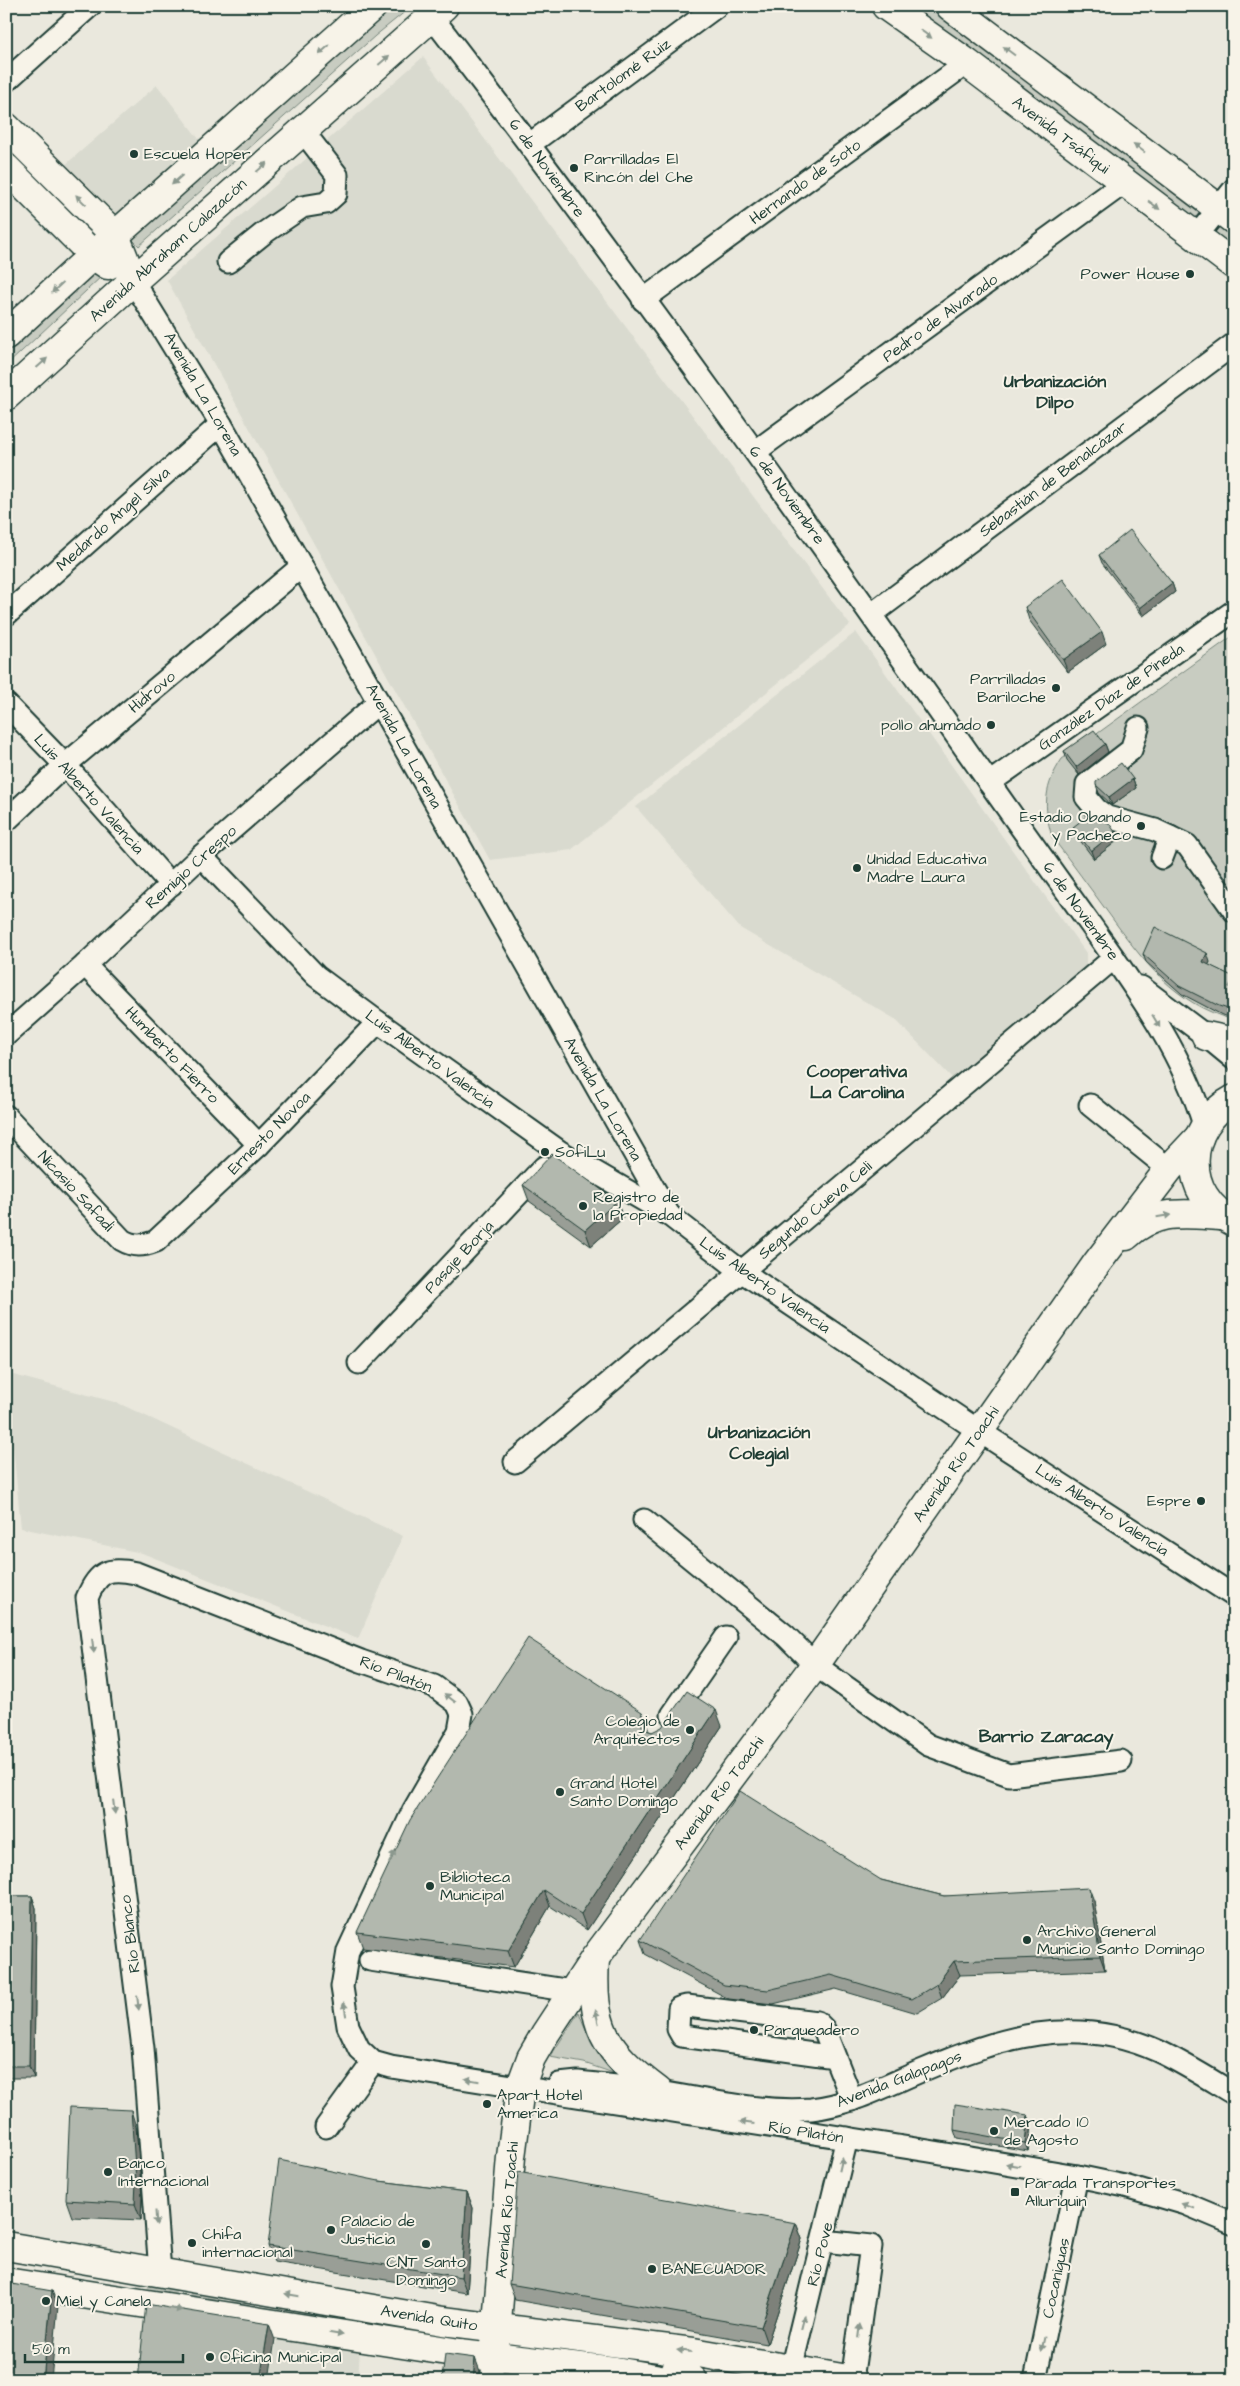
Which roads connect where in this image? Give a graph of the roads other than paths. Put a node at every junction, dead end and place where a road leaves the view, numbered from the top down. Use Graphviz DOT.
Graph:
graph roads {
  1 [pos="90,6"];
  2 [pos="374,6"];
  3 [pos="717,6"];
  4 [pos="886,6"];
  5 [pos="950,6"];
  6 [pos="438,12"];
  7 [pos="967,63"];
  8 [pos="6,81"];
  9 [pos="6,127"];
  10 [pos="303,131"];
  11 [pos="530,144"];
  12 [pos="6,168"];
  13 [pos="1124,183"];
  14 [pos="1228,206"];
  15 [pos="116,235"];
  16 [pos="1196,237"];
  17 [pos="93,255"];
  18 [pos="228,262"];
  19 [pos="1234,265"];
  20 [pos="133,280"];
  21 [pos="643,300"];
  22 [pos="6,335"];
  23 [pos="1234,344"];
  24 [pos="6,396"];
  25 [pos="221,424"];
  26 [pos="756,451"];
  27 [pos="302,566"];
  28 [pos="1234,612"];
  29 [pos="872,614"];
  30 [pos="6,615"];
  31 [pos="379,702"];
  32 [pos="6,704"];
  33 [pos="1138,728"];
  34 [pos="65,765"];
  35 [pos="989,783"];
  36 [pos="6,821"];
  37 [pos="1170,837"];
  38 [pos="201,856"];
  39 [pos="1162,858"];
  40 [pos="171,886"];
  41 [pos="1234,911"];
  42 [pos="1114,958"];
  43 [pos="85,965"];
  44 [pos="1131,980"];
  45 [pos="378,1022"];
  46 [pos="6,1034"];
  47 [pos="1206,1036"];
  48 [pos="1234,1042"];
  49 [pos="1234,1060"];
  50 [pos="1234,1099"];
  51 [pos="1090,1105"];
  52 [pos="6,1116"];
  53 [pos="1202,1131"];
  54 [pos="258,1146"];
  55 [pos="559,1151"];
  56 [pos="1169,1169"];
  57 [pos="669,1215"];
  58 [pos="1230,1221"];
  59 [pos="156,1241"];
  60 [pos="1097,1263"];
  61 [pos="741,1271"];
  62 [pos="358,1363"];
  63 [pos="979,1430"];
  64 [pos="515,1462"];
  65 [pos="644,1520"];
  66 [pos="1234,1596"];
  67 [pos="86,1598"];
  68 [pos="726,1637"];
  69 [pos="815,1665"];
  70 [pos="658,1735"];
  71 [pos="1121,1761"];
  72 [pos="595,1958"];
  73 [pos="370,1960"];
  74 [pos="572,1991"];
  75 [pos="835,2057"];
  76 [pos="373,2062"];
  77 [pos="520,2088"];
  78 [pos="658,2091"];
  79 [pos="1234,2094"];
  80 [pos="852,2100"];
  81 [pos="326,2127"];
  82 [pos="847,2138"];
  83 [pos="1077,2176"];
  84 [pos="1234,2224"];
  85 [pos="823,2241"];
  86 [pos="6,2246"];
  87 [pos="153,2281"];
  88 [pos="6,2282"];
  89 [pos="34,2286"];
  90 [pos="496,2328"];
  91 [pos="493,2369"];
  92 [pos="677,2374"];
  93 [pos="793,2374"];
  94 [pos="852,2380"];
  95 [pos="1035,2380"];
  1 -- 8 [label="street"];
  2 -- 15 [label="main road, one-way"];
  3 -- 11 [label="street, Bartolomé Ruiz"];
  4 -- 7 [label="main road, Avenida Tsáfiqui, one-way"];
  14 -- 5 [label="main road, one-way"];
  10 -- 6 [label="main road, Avenida Abraham Calazacón, one-way"];
  6 -- 11 [label="street, 6 de Noviembre"];
  7 -- 13 [label="main road, Avenida Tsáfiqui"];
  7 -- 21 [label="street, Hernando de Soto"];
  15 -- 9 [label="main road, Avenida La Lorena, one-way"];
  10 -- 18 [label="street"];
  20 -- 10 [label="main road, Avenida Abraham Calazacón, one-way"];
  11 -- 21 [label="street, 6 de Noviembre"];
  12 -- 17 [label="main road, Avenida La Lorena"];
  13 -- 16 [label="main road, Avenida Tsáfiqui, one-way"];
  13 -- 26 [label="street, Pedro de Alvarado"];
  14 -- 16 [label="street"];
  15 -- 17 [label="main road"];
  15 -- 20 [label="main road, Avenida La Lorena"];
  16 -- 19 [label="main road, Avenida Tsáfiqui"];
  17 -- 20 [label="main road, Avenida La Lorena"];
  17 -- 22 [label="main road, one-way"];
  24 -- 20 [label="main road, Avenida Abraham Calazacón, one-way"];
  20 -- 25 [label="street, Avenida La Lorena"];
  21 -- 26 [label="street, 6 de Noviembre"];
  23 -- 29 [label="street, Sebastián de Benalcázar"];
  25 -- 27 [label="street, Avenida La Lorena"];
  25 -- 30 [label="street, Medardo Angel Silva"];
  26 -- 29 [label="street, 6 de Noviembre"];
  27 -- 31 [label="street, Avenida La Lorena"];
  27 -- 34 [label="street, Hidrovo"];
  28 -- 35 [label="street, González Díaz de Pineda"];
  29 -- 35 [label="street, 6 de Noviembre"];
  31 -- 38 [label="street, Remigio Crespo"];
  31 -- 57 [label="street, Avenida La Lorena"];
  32 -- 34 [label="street, Luis Alberto Valencia"];
  33 -- 37 [label="street"];
  34 -- 36 [label="street, Hidrovo"];
  34 -- 40 [label="street, Luis Alberto Valencia"];
  35 -- 42 [label="street, 6 de Noviembre"];
  37 -- 39 [label="street"];
  37 -- 41 [label="street"];
  38 -- 40 [label="street, Remigio Crespo"];
  38 -- 45 [label="street, Luis Alberto Valencia"];
  40 -- 43 [label="street, Remigio Crespo"];
  42 -- 44 [label="street, 6 de Noviembre"];
  42 -- 61 [label="street, Segundo Cueva Celi"];
  43 -- 46 [label="street, Remigio Crespo"];
  43 -- 54 [label="street, Humberto Fierro"];
  44 -- 47 [label="street, 6 de Noviembre"];
  44 -- 53 [label="street, 6 de Noviembre, one-way"];
  45 -- 54 [label="street, Ernesto Novoa"];
  45 -- 55 [label="street, Luis Alberto Valencia"];
  47 -- 48 [label="main road"];
  47 -- 49 [label="street, 6 de Noviembre"];
  50 -- 53 [label="main road, Avenida Río Toachi"];
  51 -- 56 [label="street"];
  52 -- 59 [label="street, Nicasio Safadi"];
  53 -- 56 [label="main road, Avenida Río Toachi"];
  53 -- 58 [label="main road"];
  54 -- 59 [label="street, Ernesto Novoa"];
  55 -- 57 [label="street, Luis Alberto Valencia"];
  55 -- 62 [label="street, Pasaje Borja"];
  56 -- 60 [label="main road, Avenida Río Toachi"];
  57 -- 61 [label="street, Luis Alberto Valencia"];
  60 -- 58 [label="main road, Avenida Río Toachi, one-way"];
  60 -- 63 [label="main road, Avenida Río Toachi"];
  61 -- 63 [label="street, Luis Alberto Valencia"];
  61 -- 64 [label="street, Segundo Cueva Celi"];
  63 -- 66 [label="street, Luis Alberto Valencia"];
  63 -- 69 [label="main road, Avenida Río Toachi"];
  65 -- 69 [label="street"];
  76 -- 67 [label="street, Río Pilatón, one-way"];
  67 -- 87 [label="street, Río Blanco, one-way"];
  68 -- 70 [label="street"];
  69 -- 71 [label="street"];
  69 -- 72 [label="main road, Avenida Río Toachi"];
  72 -- 74 [label="main road, Avenida Río Toachi"];
  78 -- 72 [label="main road, one-way"];
  73 -- 74 [label="street"];
  74 -- 77 [label="main road, Avenida Río Toachi"];
  75 -- 75 [label="street"];
  75 -- 80 [label="street"];
  77 -- 76 [label="street, Río Pilatón, one-way"];
  76 -- 81 [label="street"];
  77 -- 78 [label="street, Avenida Galapagos"];
  82 -- 77 [label="street, Río Pilatón, one-way"];
  77 -- 90 [label="main road, Avenida Río Toachi"];
  78 -- 80 [label="street, Avenida Galapagos"];
  79 -- 80 [label="street, Avenida Galapagos"];
  83 -- 82 [label="street, Río Pilatón, one-way"];
  85 -- 82 [label="street, Río Pove, one-way"];
  84 -- 83 [label="street, Río Pilatón, one-way"];
  83 -- 95 [label="street, Cocaniguas, one-way"];
  93 -- 85 [label="street, Río Pove, one-way"];
  94 -- 85 [label="street, one-way"];
  86 -- 87 [label="main road, Avenida Quito"];
  87 -- 89 [label="main road"];
  90 -- 87 [label="main road, Avenida Quito, one-way"];
  88 -- 89 [label="main road, Avenida Quito"];
  89 -- 91 [label="main road, Avenida Quito, one-way"];
  90 -- 91 [label="main road, Avenida Río Toachi"];
  93 -- 90 [label="main road, Avenida Quito, one-way"];
  91 -- 92 [label="main road, Avenida Quito"];
  92 -- 93 [label="main road, Avenida Quito"];
  93 -- 94 [label="main road, Avenida Quito"];
}
